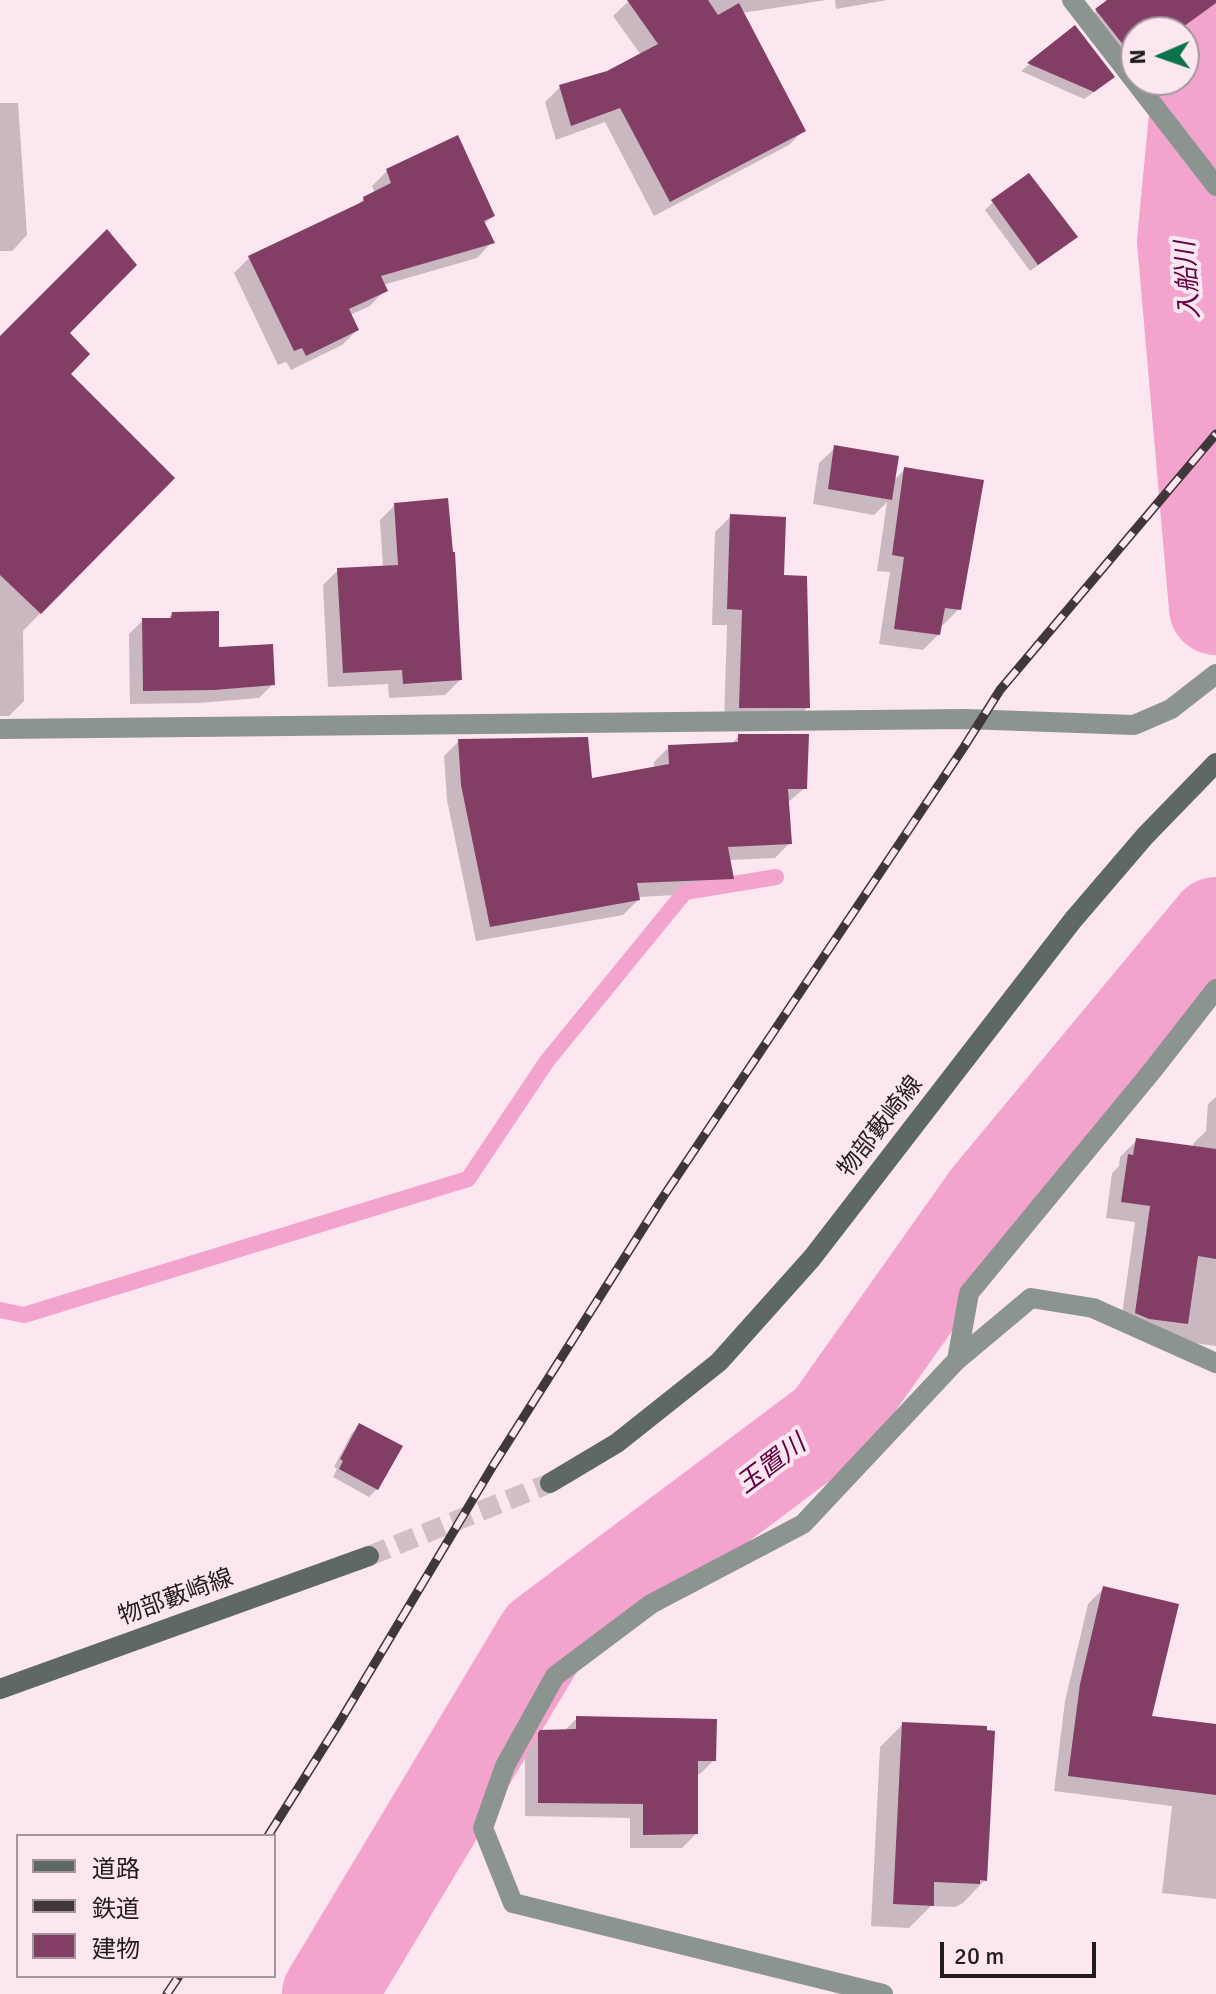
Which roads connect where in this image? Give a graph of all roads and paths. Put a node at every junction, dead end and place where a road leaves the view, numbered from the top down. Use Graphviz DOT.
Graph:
graph roads {
  1 [pos="1072,0"];
  2 [pos="1216,186"];
  3 [pos="1216,674"];
  4 [pos="0,729"];
  5 [pos="1216,763"];
  6 [pos="1216,989"];
  7 [pos="957,1360"];
  8 [pos="1216,1363"];
  9 [pos="550,1483"];
  10 [pos="369,1556"];
  11 [pos="0,1689"];
  12 [pos="883,1994"];
  1 -- 2 [label="street"];
  3 -- 4 [label="street"];
  5 -- 9 [label="main road, 物部藪崎線"];
  6 -- 7 [label="street"];
  7 -- 8 [label="street"];
  7 -- 12 [label="street"];
  10 -- 11 [label="main road, 物部藪崎線"];
}
